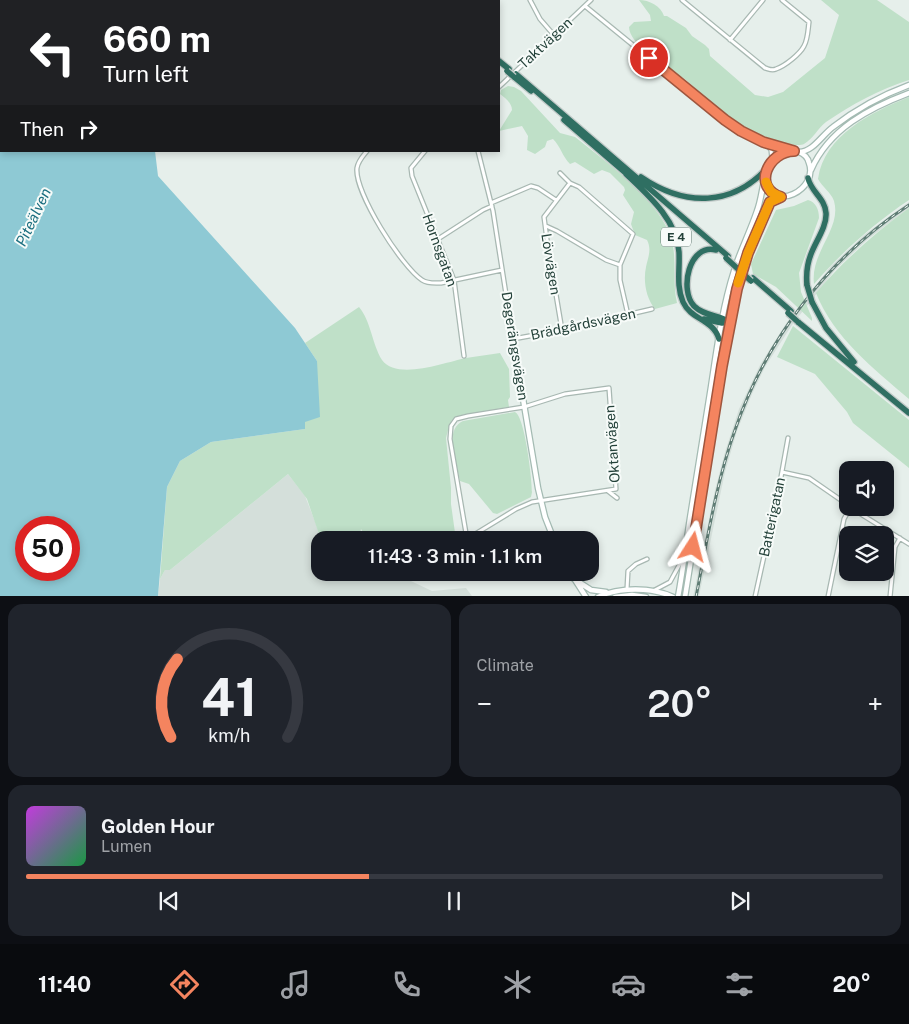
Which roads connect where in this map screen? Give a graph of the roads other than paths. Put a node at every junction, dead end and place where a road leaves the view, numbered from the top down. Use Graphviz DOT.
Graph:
graph roads {
  1 [pos="530,0"];
  2 [pos="591,0"];
  3 [pos="682,0"];
  4 [pos="763,0"];
  5 [pos="782,0"];
  6 [pos="585,6"];
  7 [pos="553,34"];
  8 [pos="730,40"];
  9 [pos="500,62"];
  10 [pos="500,66"];
  11 [pos="508,70"];
  12 [pos="515,76"];
  13 [pos="909,85"];
  14 [pos="500,86"];
  15 [pos="909,94"];
  16 [pos="763,142"];
  17 [pos="366,152"];
  18 [pos="425,152"];
  19 [pos="478,152"];
  20 [pos="797,152"];
  21 [pos="615,158"];
  22 [pos="770,164"];
  23 [pos="621,169"];
  24 [pos="810,171"];
  25 [pos="560,172"];
  26 [pos="808,178"];
  27 [pos="765,180"];
  28 [pos="570,183"];
  29 [pos="781,197"];
  30 [pos="556,200"];
  31 [pos="491,205"];
  32 [pos="545,226"];
  33 [pos="438,239"];
  34 [pos="716,250"];
  35 [pos="727,257"];
  36 [pos="620,266"];
  37 [pos="502,270"];
  38 [pos="454,280"];
  39 [pos="652,309"];
  40 [pos="628,315"];
  41 [pos="699,318"];
  42 [pos="722,320"];
  43 [pos="800,320"];
  44 [pos="730,322"];
  45 [pos="562,330"];
  46 [pos="513,339"];
  47 [pos="719,340"];
  48 [pos="464,356"];
  49 [pos="854,362"];
  50 [pos="524,407"];
  51 [pos="909,408"];
  52 [pos="909,413"];
  53 [pos="788,438"];
  54 [pos="782,472"];
  55 [pos="608,491"];
  56 [pos="617,498"];
  57 [pos="541,500"];
  58 [pos="839,500"];
  59 [pos="845,516"];
  60 [pos="864,516"];
  61 [pos="550,531"];
  62 [pos="900,538"];
  63 [pos="909,544"];
  64 [pos="685,555"];
  65 [pos="648,559"];
  66 [pos="575,581"];
  67 [pos="577,581"];
  68 [pos="627,589"];
  69 [pos="610,592"];
  70 [pos="652,592"];
  71 [pos="586,596"];
  72 [pos="598,596"];
  73 [pos="615,596"];
  74 [pos="646,596"];
  75 [pos="672,596"];
  76 [pos="678,596"];
  77 [pos="685,596"];
  78 [pos="755,596"];
  79 [pos="828,596"];
  80 [pos="890,596"];
  1 -- 7 [label="street"];
  2 -- 6 [label="street, Taktvägen"];
  3 -- 8 [label="street"];
  4 -- 8 [label="street"];
  5 -- 8 [label="street"];
  6 -- 7 [label="street, Taktvägen"];
  6 -- 16 [label="street"];
  7 -- 14 [label="street, Taktvägen"];
  9 -- 11 [label="highway, E 4"];
  10 -- 11 [label="highway, E 4"];
  11 -- 12 [label="highway, E 4, bridge"];
  12 -- 21 [label="highway, E 4"];
  12 -- 23 [label="highway, E 4"];
  13 -- 20 [label="main road"];
  15 -- 24 [label="main road"];
  16 -- 20 [label="street"];
  16 -- 22 [label="street"];
  17 -- 38 [label="street"];
  18 -- 33 [label="street, Hornsgatan"];
  19 -- 31 [label="street, Degerängsvägen"];
  20 -- 22 [label="main road"];
  20 -- 24 [label="main road"];
  21 -- 22 [label="highway, E 4"];
  21 -- 35 [label="highway, E 4"];
  22 -- 27 [label="main road"];
  23 -- 34 [label="highway, E 4"];
  23 -- 41 [label="highway, E 4"];
  24 -- 26 [label="main road"];
  25 -- 28 [label="street"];
  26 -- 29 [label="main road"];
  26 -- 49 [label="highway, E 4, bridge"];
  27 -- 29 [label="main road"];
  27 -- 42 [label="main road"];
  28 -- 30 [label="street, Lövvägen"];
  28 -- 36 [label="street"];
  29 -- 44 [label="main road"];
  30 -- 31 [label="street"];
  30 -- 32 [label="street, Lövvägen"];
  31 -- 33 [label="street"];
  31 -- 37 [label="street, Degerängsvägen"];
  32 -- 36 [label="street"];
  32 -- 45 [label="street, Lövvägen"];
  33 -- 38 [label="street, Hornsgatan"];
  34 -- 35 [label="highway, E 4"];
  34 -- 42 [label="highway, E 4"];
  35 -- 43 [label="highway, E 4, bridge"];
  36 -- 40 [label="street"];
  37 -- 38 [label="street"];
  37 -- 46 [label="street, Degerängsvägen"];
  38 -- 48 [label="street, Hornsgatan"];
  39 -- 40 [label="street, Brädgårdsvägen"];
  40 -- 45 [label="street, Brädgårdsvägen"];
  41 -- 42 [label="highway, E 4"];
  41 -- 47 [label="highway, E 4"];
  42 -- 44 [label="highway, E 4"];
  42 -- 47 [label="main road"];
  43 -- 49 [label="highway, E 4"];
  43 -- 52 [label="highway, E 4"];
  44 -- 77 [label="main road"];
  45 -- 46 [label="street, Brädgårdsvägen"];
  46 -- 50 [label="main road, Degerängsvägen"];
  47 -- 64 [label="main road"];
  49 -- 51 [label="highway, E 4"];
  50 -- 55 [label="street, Oktanvägen"];
  50 -- 57 [label="main road, Degerängsvägen"];
  50 -- 57 [label="street, Oktanvägen"];
  53 -- 54 [label="street, Batterigatan"];
  54 -- 58 [label="street"];
  54 -- 78 [label="street, Batterigatan"];
  55 -- 56 [label="street, Oktanvägen"];
  55 -- 57 [label="street, Oktanvägen"];
  57 -- 61 [label="main road, Degerängsvägen"];
  59 -- 79 [label="street"];
  60 -- 62 [label="street"];
  62 -- 63 [label="street"];
  62 -- 80 [label="street"];
  64 -- 70 [label="street"];
  64 -- 76 [label="main road"];
  65 -- 68 [label="street"];
  66 -- 71 [label="main road"];
  67 -- 69 [label="main road"];
  68 -- 69 [label="main road"];
  68 -- 70 [label="main road"];
  69 -- 72 [label="main road"];
  70 -- 75 [label="main road"];
  73 -- 74 [label="main road"];
}
